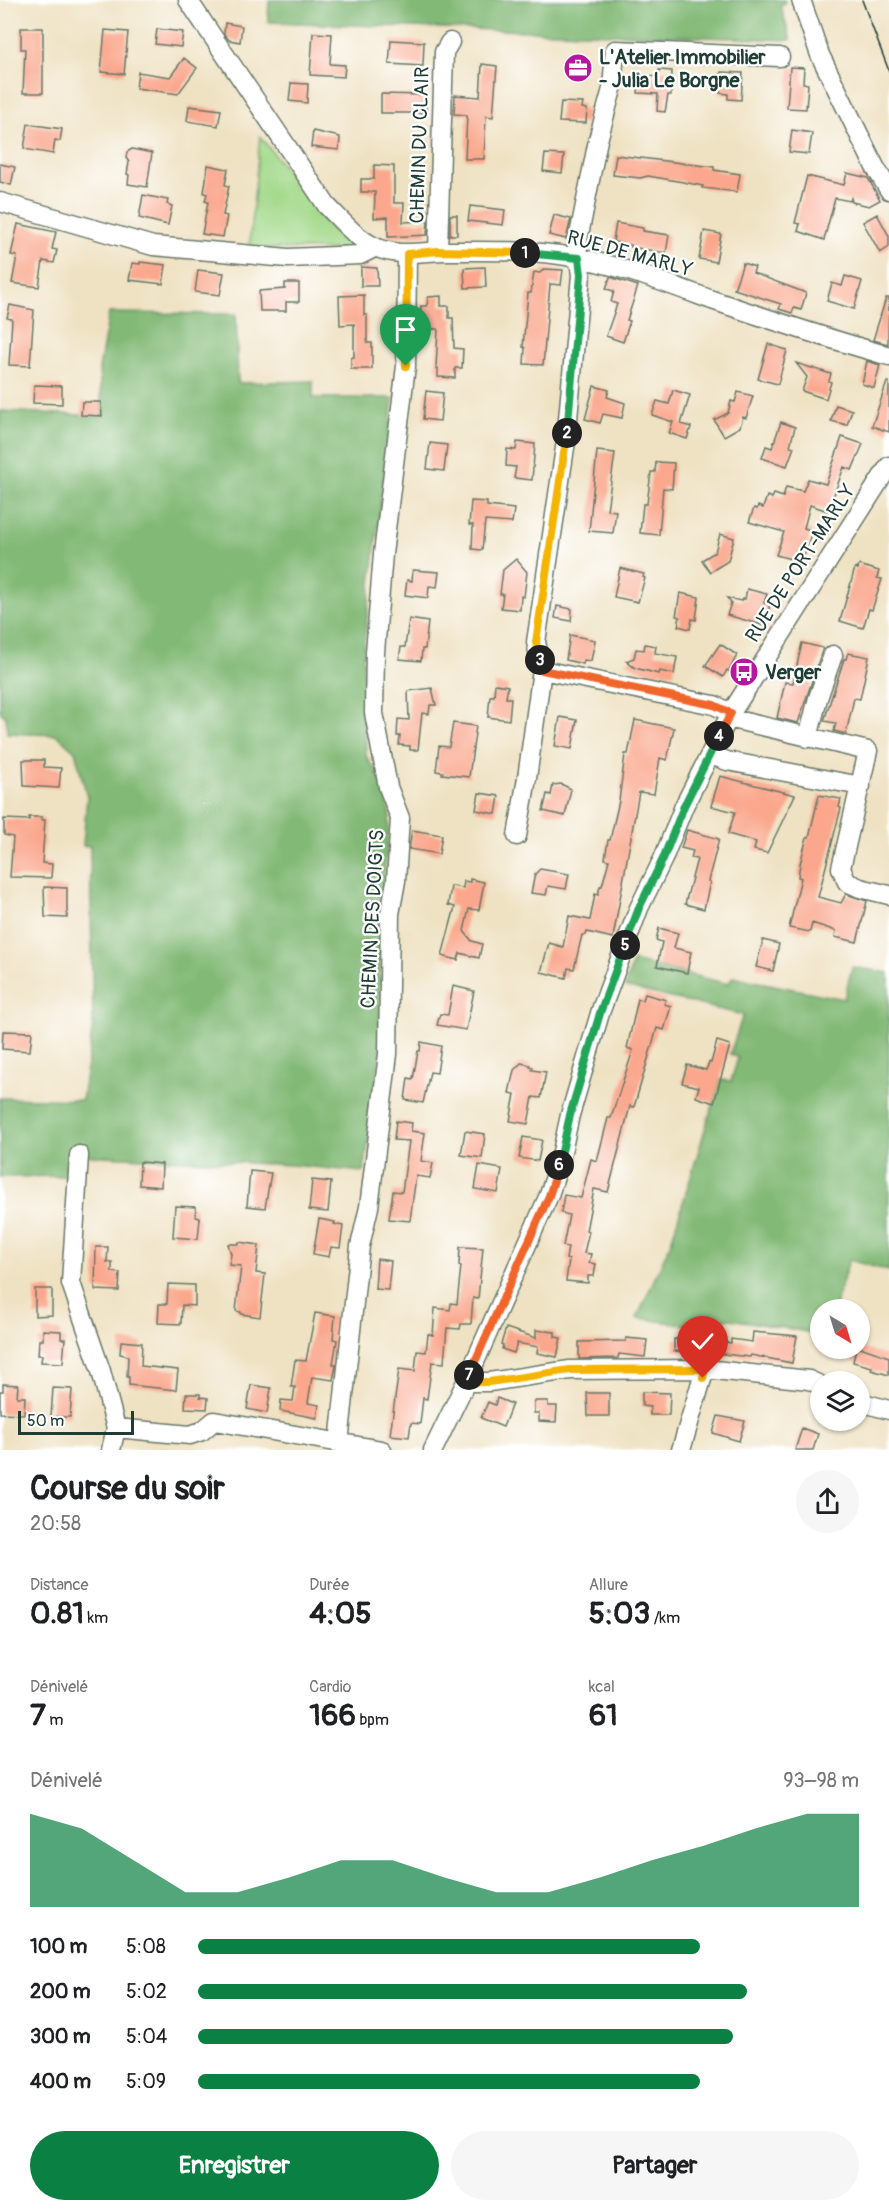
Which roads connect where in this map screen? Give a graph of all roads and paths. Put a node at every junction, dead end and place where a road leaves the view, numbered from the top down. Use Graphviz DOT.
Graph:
graph roads {
  1 [pos="188,0"];
  2 [pos="801,0"];
  3 [pos="450,42"];
  4 [pos="780,57"];
  5 [pos="889,190"];
  6 [pos="0,202"];
  7 [pos="376,247"];
  8 [pos="438,251"];
  9 [pos="407,254"];
  10 [pos="579,258"];
  11 [pos="889,356"];
  12 [pos="889,466"];
  13 [pos="833,655"];
  14 [pos="542,670"];
  15 [pos="730,716"];
  16 [pos="808,738"];
  17 [pos="711,755"];
  18 [pos="861,786"];
  19 [pos="517,836"];
  20 [pos="889,895"];
  21 [pos="79,1155"];
  22 [pos="705,1369"];
  23 [pos="810,1380"];
  24 [pos="466,1382"];
  25 [pos="870,1405"];
  26 [pos="889,1410"];
  27 [pos="116,1428"];
  28 [pos="339,1443"];
  29 [pos="111,1450"];
  30 [pos="382,1450"];
  31 [pos="433,1450"];
  32 [pos="681,1450"];
  1 -- 7 [label="street, RUE DE MARLY"];
  2 -- 5 [label="street"];
  3 -- 8 [label="street, CHEMIN DU CLAIR"];
  4 -- 10 [label="street"];
  6 -- 7 [label="street"];
  7 -- 9 [label="street, RUE DE MARLY"];
  8 -- 9 [label="street, RUE DE MARLY"];
  8 -- 10 [label="street, RUE DE MARLY"];
  9 -- 28 [label="street, CHEMIN DES DOIGTS"];
  10 -- 11 [label="street, RUE DE MARLY"];
  10 -- 14 [label="street"];
  12 -- 15 [label="street, RUE DE PORT-MARLY"];
  13 -- 16 [label="street"];
  14 -- 15 [label="street"];
  14 -- 19 [label="street"];
  15 -- 16 [label="street"];
  15 -- 17 [label="street, RUE DE PORT-MARLY"];
  16 -- 18 [label="street"];
  17 -- 18 [label="street"];
  17 -- 24 [label="street, RUE DE PORT-MARLY"];
  18 -- 20 [label="street"];
  21 -- 27 [label="street"];
  22 -- 23 [label="street"];
  22 -- 24 [label="street"];
  22 -- 32 [label="street"];
  24 -- 31 [label="street, RUE DE PORT-MARLY"];
  25 -- 26 [label="street"];
  27 -- 28 [label="street"];
  27 -- 29 [label="street"];
  28 -- 30 [label="street"];
}
